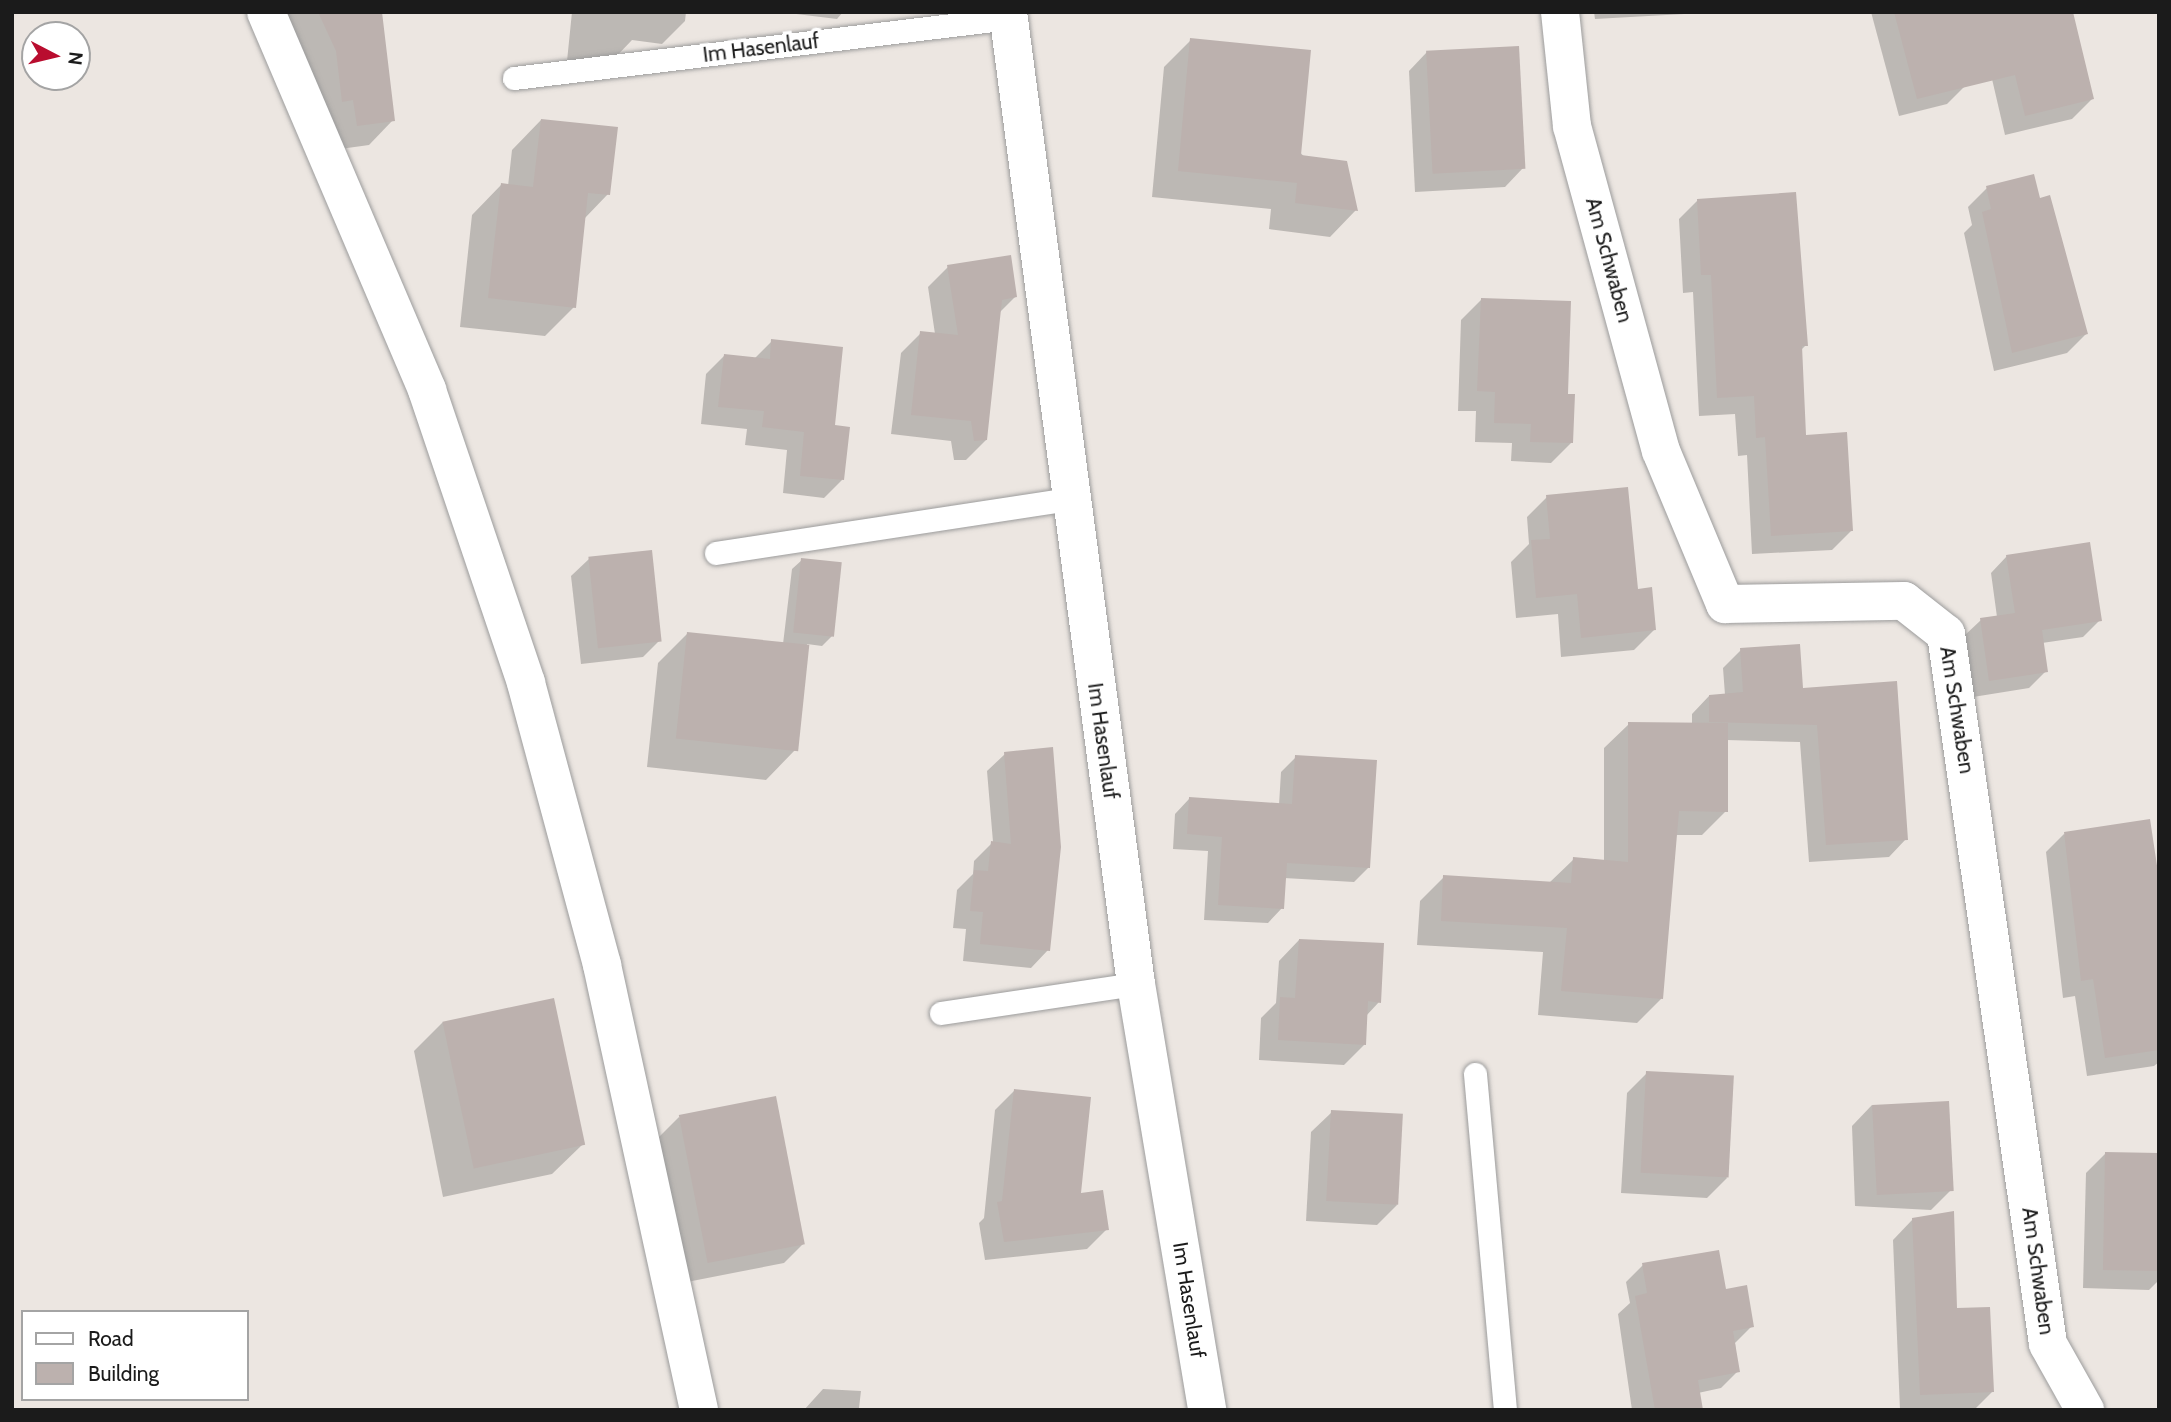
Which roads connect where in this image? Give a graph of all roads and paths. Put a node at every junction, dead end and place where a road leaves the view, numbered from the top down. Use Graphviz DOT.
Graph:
graph roads {
  1 [pos="266,12"];
  2 [pos="1560,12"];
  3 [pos="1008,15"];
  4 [pos="514,78"];
  5 [pos="1070,499"];
  6 [pos="716,553"];
  7 [pos="1136,984"];
  8 [pos="941,1013"];
  9 [pos="1475,1074"];
  10 [pos="699,1410"];
  11 [pos="1207,1410"];
  12 [pos="1505,1410"];
  13 [pos="2085,1410"];
  1 -- 10 [label="street"];
  2 -- 13 [label="street, Am Schwaben"];
  3 -- 4 [label="lane, Im Hasenlauf"];
  3 -- 5 [label="street, Im Hasenlauf"];
  5 -- 6 [label="lane"];
  5 -- 7 [label="street, Im Hasenlauf"];
  7 -- 8 [label="lane"];
  7 -- 11 [label="street, Im Hasenlauf"];
  9 -- 12 [label="lane"];
}
